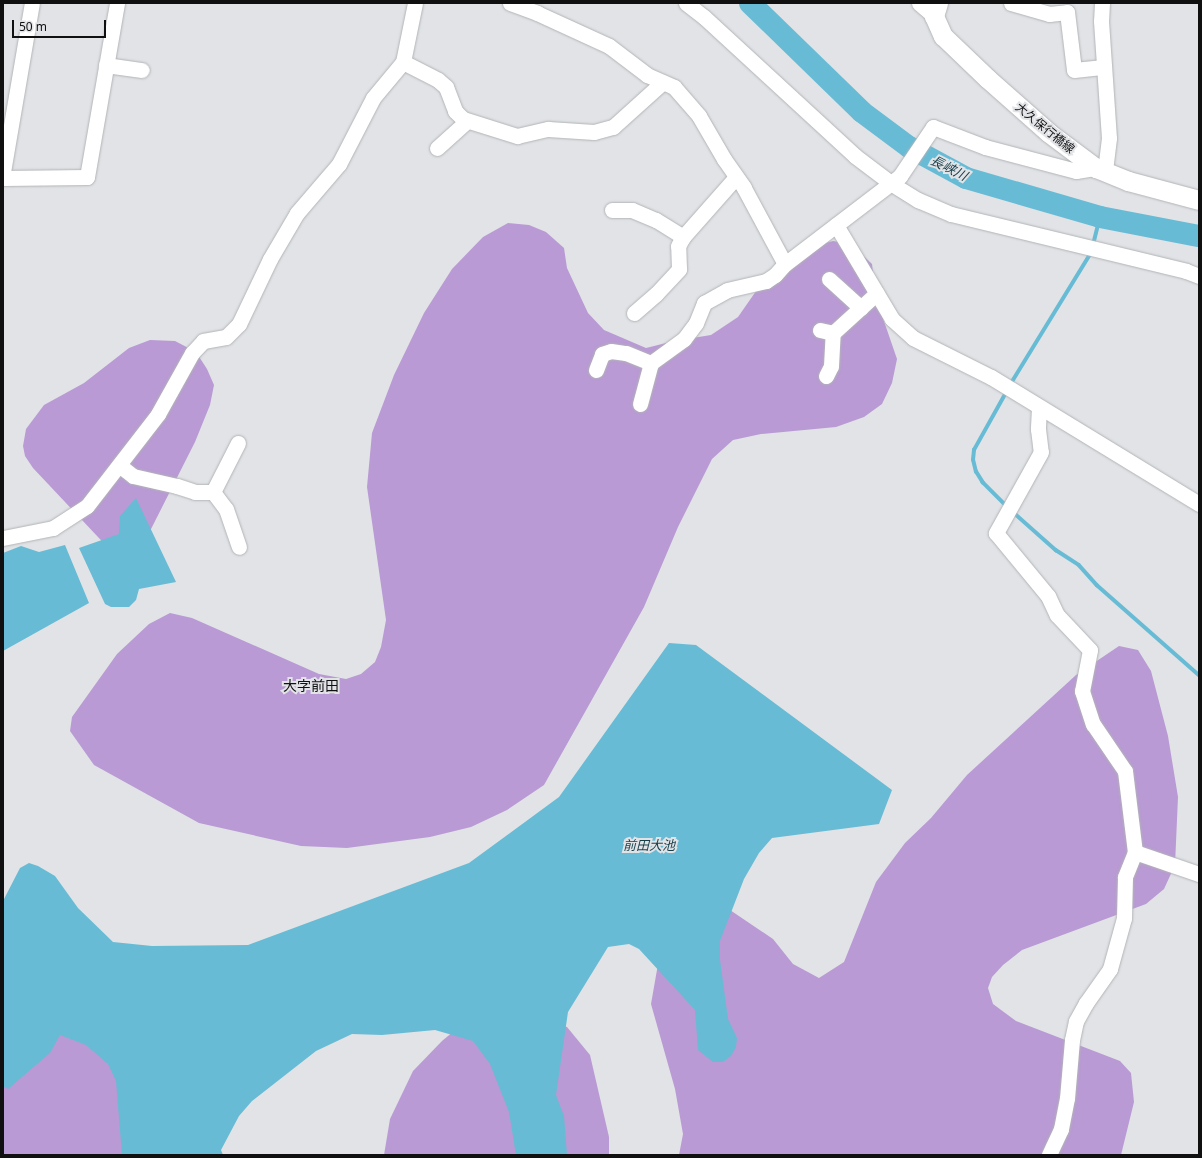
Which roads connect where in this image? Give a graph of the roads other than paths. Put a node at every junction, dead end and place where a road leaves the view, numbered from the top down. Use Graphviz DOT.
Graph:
graph roads {
  1 [pos="32,3"];
  2 [pos="117,3"];
  3 [pos="414,3"];
  4 [pos="510,3"];
  5 [pos="686,3"];
  6 [pos="919,3"];
  7 [pos="1011,3"];
  8 [pos="1102,3"];
  9 [pos="936,10"];
  10 [pos="403,62"];
  11 [pos="106,65"];
  12 [pos="1104,67"];
  13 [pos="142,70"];
  14 [pos="663,82"];
  15 [pos="467,121"];
  16 [pos="6,129"];
  17 [pos="437,148"];
  18 [pos="1100,170"];
  19 [pos="3,172"];
  20 [pos="736,177"];
  21 [pos="3,178"];
  22 [pos="896,180"];
  23 [pos="1199,200"];
  24 [pos="612,210"];
  25 [pos="836,225"];
  26 [pos="682,237"];
  27 [pos="785,264"];
  28 [pos="1199,276"];
  29 [pos="829,279"];
  30 [pos="877,293"];
  31 [pos="860,308"];
  32 [pos="634,313"];
  33 [pos="651,363"];
  34 [pos="592,364"];
  35 [pos="826,376"];
  36 [pos="640,404"];
  37 [pos="1039,408"];
  38 [pos="238,443"];
  39 [pos="119,465"];
  40 [pos="213,492"];
  41 [pos="1199,504"];
  42 [pos="3,538"];
  43 [pos="239,547"];
  44 [pos="1135,852"];
  45 [pos="1199,874"];
  46 [pos="1049,1155"];
  1 -- 16 [label="street"];
  2 -- 11 [label="street"];
  3 -- 10 [label="street"];
  4 -- 14 [label="street"];
  5 -- 22 [label="street"];
  6 -- 9 [label="street"];
  7 -- 12 [label="street"];
  8 -- 12 [label="street"];
  9 -- 18 [label="main road, 大久保行橋線"];
  10 -- 15 [label="street"];
  10 -- 39 [label="street"];
  11 -- 13 [label="street"];
  11 -- 21 [label="street"];
  12 -- 18 [label="street"];
  14 -- 15 [label="street"];
  14 -- 20 [label="street"];
  15 -- 17 [label="street"];
  16 -- 19 [label="street"];
  18 -- 22 [label="street"];
  18 -- 23 [label="main road, 大久保行橋線"];
  20 -- 26 [label="street"];
  20 -- 27 [label="street"];
  22 -- 25 [label="street"];
  22 -- 28 [label="street"];
  24 -- 26 [label="street"];
  25 -- 27 [label="street"];
  25 -- 30 [label="street"];
  26 -- 32 [label="street"];
  27 -- 33 [label="street"];
  29 -- 31 [label="street"];
  30 -- 31 [label="street"];
  30 -- 37 [label="street"];
  31 -- 35 [label="street"];
  33 -- 34 [label="street"];
  33 -- 36 [label="street"];
  37 -- 41 [label="street"];
  37 -- 44 [label="street"];
  38 -- 40 [label="street"];
  39 -- 40 [label="street"];
  39 -- 42 [label="street"];
  40 -- 43 [label="street"];
  44 -- 45 [label="street"];
  44 -- 46 [label="street"];
}
